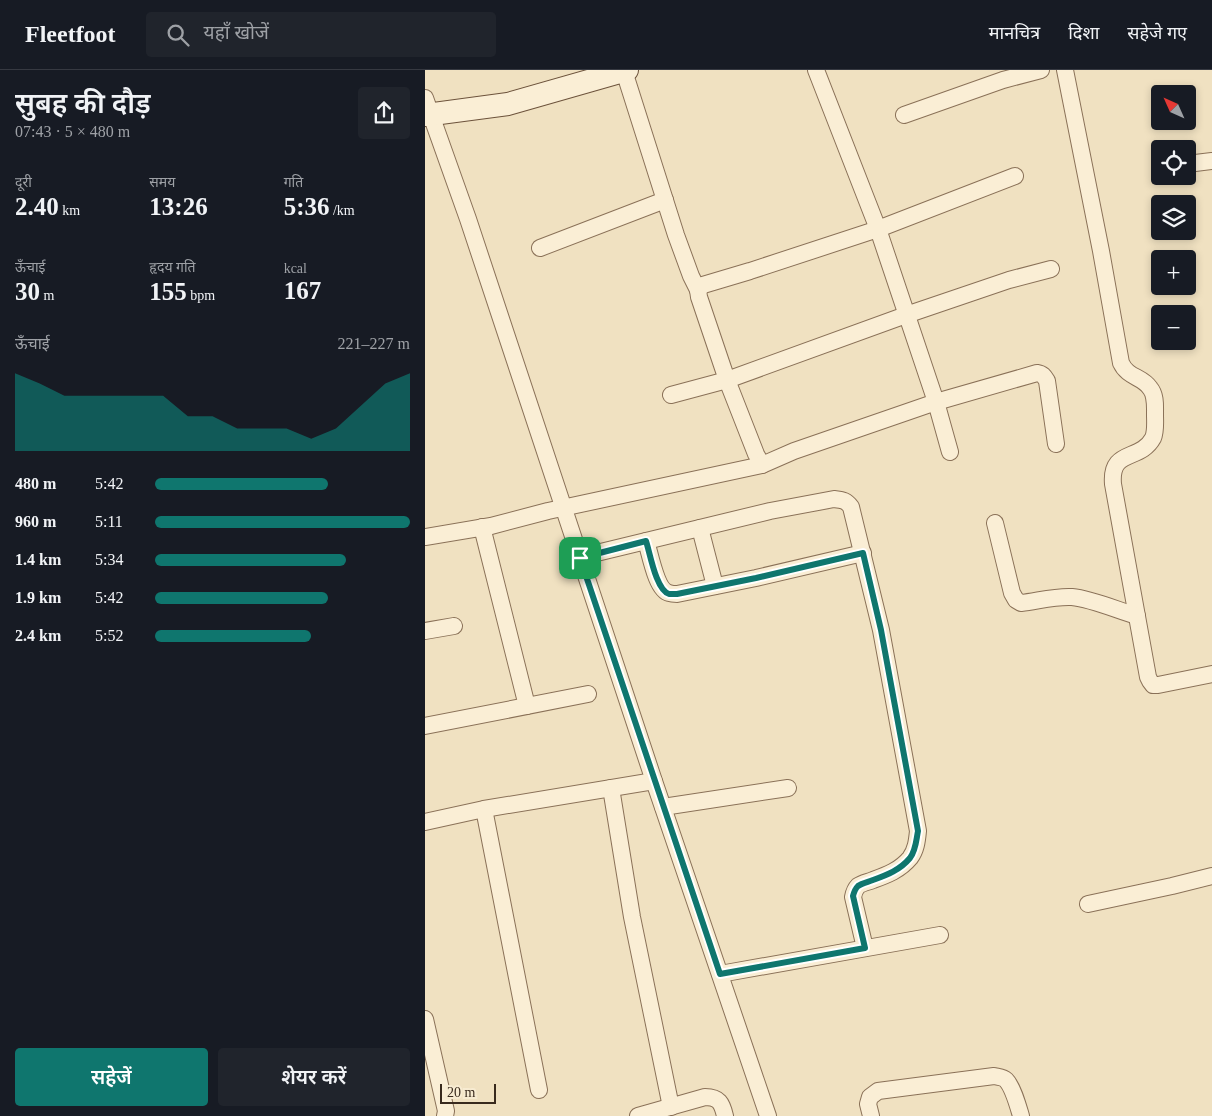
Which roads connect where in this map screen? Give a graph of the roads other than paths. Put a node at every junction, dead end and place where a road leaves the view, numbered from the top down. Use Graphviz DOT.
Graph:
graph roads {
  1 [pos="626,70"];
  2 [pos="816,70"];
  3 [pos="1041,70"];
  4 [pos="1065,70"];
  5 [pos="427,109"];
  6 [pos="904,115"];
  7 [pos="1212,161"];
  8 [pos="1196,163"];
  9 [pos="1015,176"];
  10 [pos="665,200"];
  11 [pos="878,229"];
  12 [pos="540,248"];
  13 [pos="1051,269"];
  14 [pos="698,290"];
  15 [pos="906,314"];
  16 [pos="727,380"];
  17 [pos="671,395"];
  18 [pos="936,402"];
  19 [pos="1056,444"];
  20 [pos="950,452"];
  21 [pos="762,465"];
  22 [pos="550,511"];
  23 [pos="995,523"];
  24 [pos="482,527"];
  25 [pos="700,528"];
  26 [pos="425,537"];
  27 [pos="646,541"];
  28 [pos="863,553"];
  29 [pos="580,558"];
  30 [pos="715,586"];
  31 [pos="1137,616"];
  32 [pos="454,626"];
  33 [pos="425,631"];
  34 [pos="1212,674"];
  35 [pos="588,694"];
  36 [pos="527,706"];
  37 [pos="425,726"];
  38 [pos="645,782"];
  39 [pos="611,788"];
  40 [pos="788,788"];
  41 [pos="663,807"];
  42 [pos="484,809"];
  43 [pos="425,822"];
  44 [pos="1212,876"];
  45 [pos="1088,904"];
  46 [pos="940,935"];
  47 [pos="865,948"];
  48 [pos="720,974"];
  49 [pos="426,1025"];
  50 [pos="539,1090"];
  51 [pos="671,1107"];
  52 [pos="445,1116"];
  53 [pos="638,1116"];
  54 [pos="725,1116"];
  55 [pos="768,1116"];
  56 [pos="871,1116"];
  57 [pos="1021,1116"];
  1 -- 5 [label="street"];
  1 -- 10 [label="street"];
  2 -- 11 [label="street"];
  3 -- 6 [label="street"];
  4 -- 31 [label="street"];
  5 -- 22 [label="street"];
  7 -- 8 [label="street"];
  9 -- 11 [label="street"];
  10 -- 12 [label="street"];
  10 -- 14 [label="street"];
  11 -- 14 [label="street"];
  11 -- 15 [label="street"];
  13 -- 15 [label="street"];
  14 -- 16 [label="street"];
  15 -- 16 [label="street"];
  15 -- 18 [label="street"];
  16 -- 17 [label="street"];
  16 -- 21 [label="street"];
  18 -- 19 [label="street"];
  18 -- 20 [label="street"];
  18 -- 21 [label="street"];
  21 -- 22 [label="street"];
  22 -- 24 [label="street"];
  22 -- 29 [label="street"];
  23 -- 31 [label="street"];
  24 -- 26 [label="street"];
  24 -- 36 [label="street"];
  25 -- 27 [label="street"];
  25 -- 28 [label="street"];
  25 -- 30 [label="street"];
  27 -- 29 [label="street"];
  27 -- 30 [label="street"];
  28 -- 30 [label="street"];
  28 -- 47 [label="street"];
  29 -- 38 [label="street"];
  31 -- 34 [label="street"];
  32 -- 33 [label="street"];
  35 -- 36 [label="street"];
  36 -- 37 [label="street"];
  38 -- 39 [label="street"];
  38 -- 41 [label="street"];
  39 -- 42 [label="street"];
  39 -- 51 [label="street"];
  40 -- 41 [label="street"];
  41 -- 48 [label="street"];
  42 -- 43 [label="street"];
  42 -- 50 [label="street"];
  44 -- 45 [label="street"];
  46 -- 47 [label="street"];
  47 -- 48 [label="street"];
  48 -- 55 [label="street"];
  49 -- 52 [label="street"];
  51 -- 53 [label="street"];
  51 -- 54 [label="street"];
  56 -- 57 [label="street"];
}
